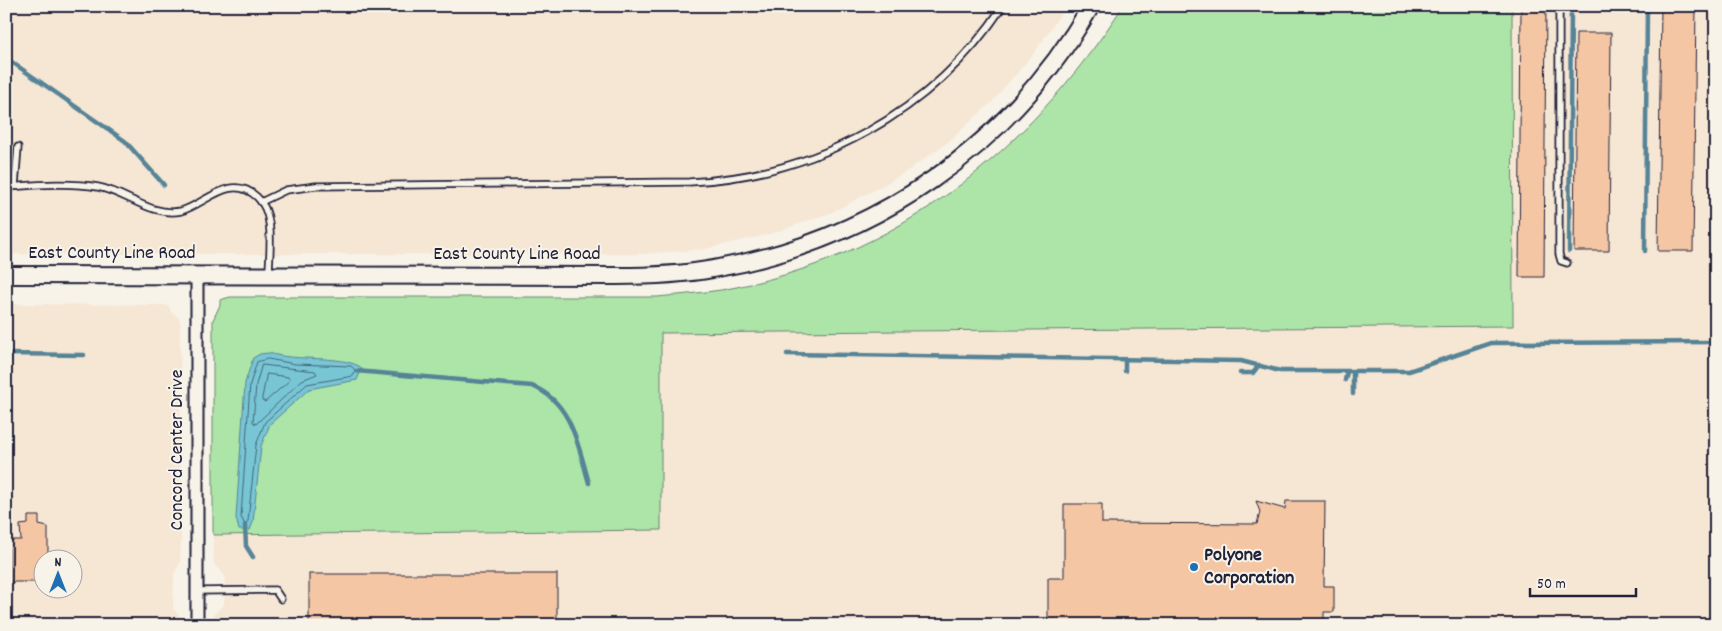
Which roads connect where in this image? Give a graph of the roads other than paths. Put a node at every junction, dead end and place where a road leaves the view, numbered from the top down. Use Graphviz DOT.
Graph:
graph roads {
  1 [pos="1003,6"];
  2 [pos="1091,6"];
  3 [pos="1560,6"];
  4 [pos="18,147"];
  5 [pos="15,186"];
  6 [pos="6,187"];
  7 [pos="261,202"];
  8 [pos="1567,263"];
  9 [pos="6,275"];
  10 [pos="197,276"];
  11 [pos="269,276"];
  12 [pos="197,591"];
  13 [pos="281,599"];
  14 [pos="197,625"];
  1 -- 7 [label="lane"];
  2 -- 11 [label="main road, East County Line Road"];
  3 -- 8 [label="lane"];
  4 -- 5 [label="lane"];
  5 -- 6 [label="lane"];
  5 -- 7 [label="lane"];
  7 -- 11 [label="lane"];
  9 -- 10 [label="main road, East County Line Road"];
  10 -- 11 [label="main road, East County Line Road"];
  10 -- 12 [label="street, Concord Center Drive"];
  12 -- 13 [label="lane"];
  12 -- 14 [label="street, Concord Center Drive"];
}
